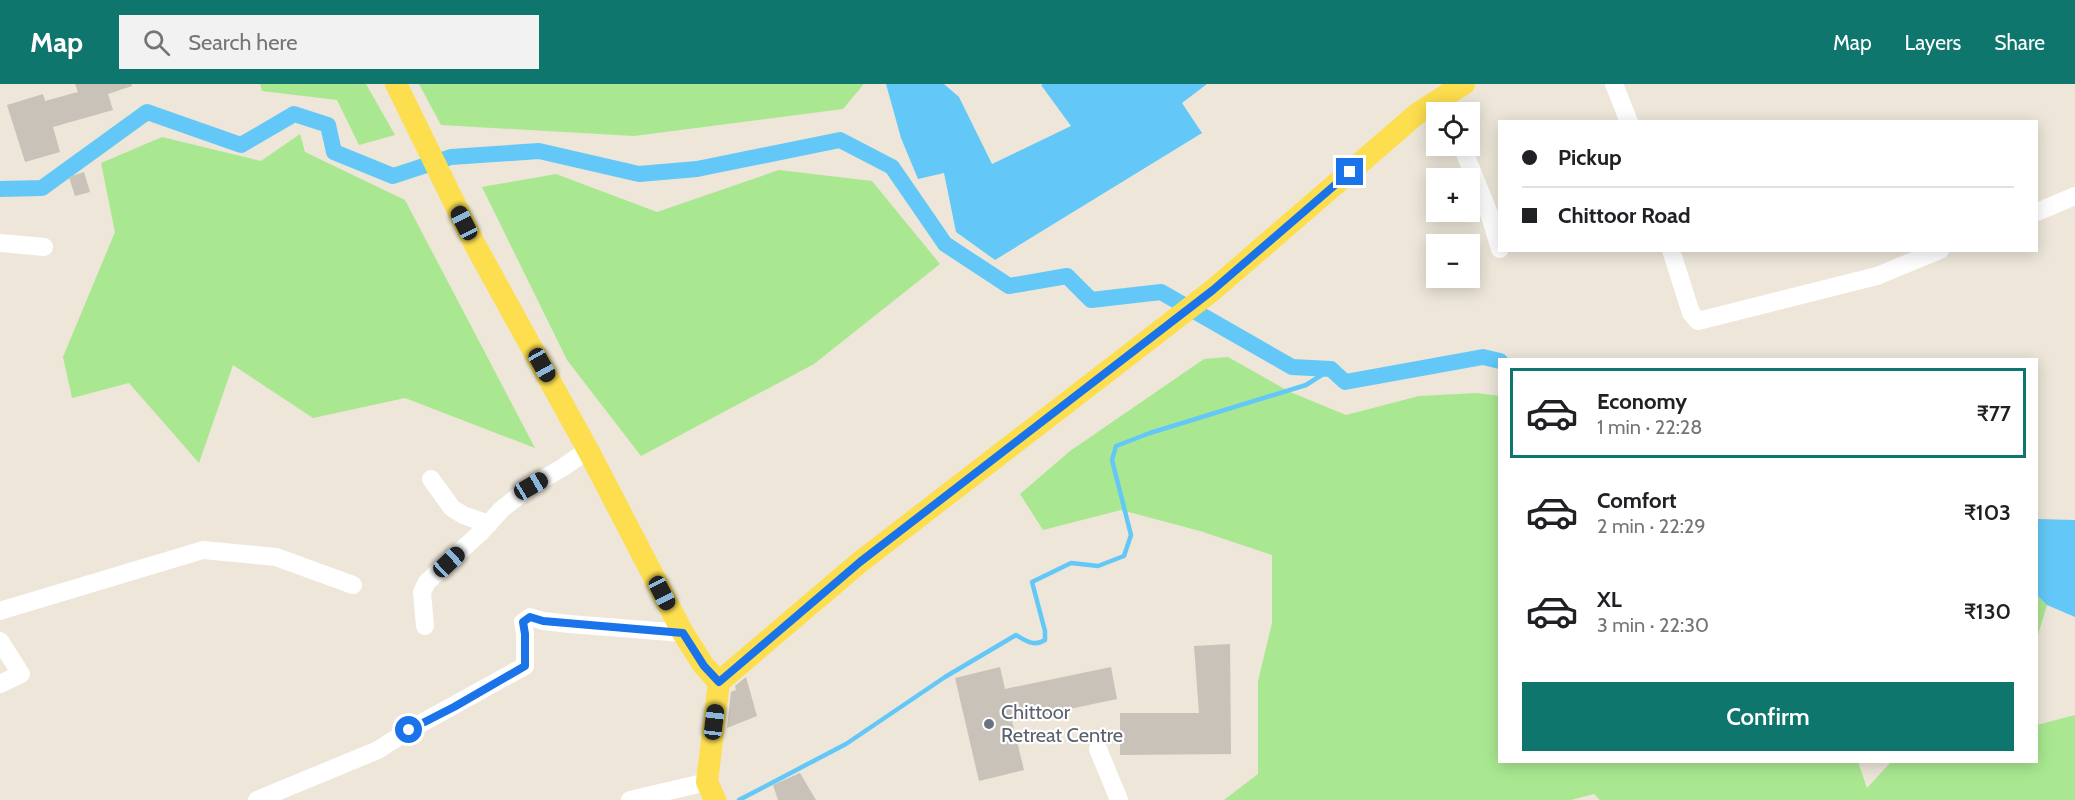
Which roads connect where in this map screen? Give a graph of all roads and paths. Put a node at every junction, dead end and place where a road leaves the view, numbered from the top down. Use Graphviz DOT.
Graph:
graph roads {
  1 [pos="396,84"];
  2 [pos="1464,84"];
  3 [pos="1614,84"];
  4 [pos="1449,102"];
  5 [pos="1426,111"];
  6 [pos="1628,120"];
  7 [pos="1466,156"];
  8 [pos="2075,196"];
  9 [pos="2038,212"];
  10 [pos="0,243"];
  11 [pos="1498,244"];
  12 [pos="44,247"];
  13 [pos="1672,252"];
  14 [pos="1935,252"];
  15 [pos="588,450"];
  16 [pos="431,479"];
  17 [pos="489,524"];
  18 [pos="353,585"];
  19 [pos="0,611"];
  20 [pos="425,626"];
  21 [pos="683,633"];
  22 [pos="0,641"];
  23 [pos="719,682"];
  24 [pos="0,684"];
  25 [pos="1098,749"];
  26 [pos="711,791"];
  27 [pos="262,799"];
  28 [pos="630,800"];
  29 [pos="1119,800"];
  1 -- 15 [label="main road"];
  2 -- 4 [label="main road"];
  3 -- 6 [label="street"];
  5 -- 23 [label="main road"];
  7 -- 11 [label="street"];
  8 -- 9 [label="street"];
  10 -- 12 [label="street"];
  13 -- 14 [label="street"];
  15 -- 17 [label="street"];
  15 -- 21 [label="main road"];
  16 -- 17 [label="street"];
  17 -- 20 [label="street"];
  18 -- 19 [label="street"];
  21 -- 23 [label="main road"];
  21 -- 27 [label="street"];
  22 -- 24 [label="street"];
  23 -- 26 [label="main road"];
  25 -- 29 [label="street"];
  26 -- 28 [label="street"];
}
